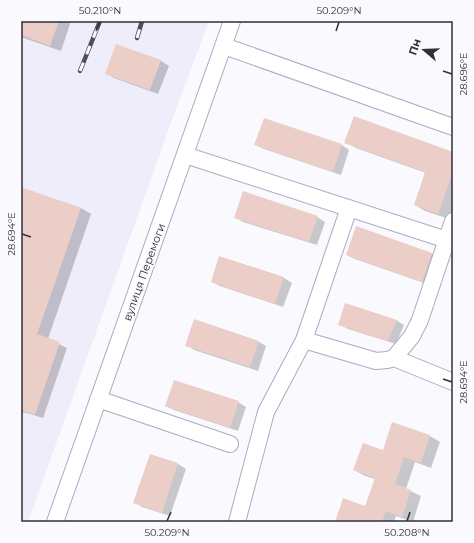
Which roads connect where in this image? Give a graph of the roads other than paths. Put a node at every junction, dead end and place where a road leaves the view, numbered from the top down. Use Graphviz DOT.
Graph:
graph roads {
  1 [pos="232,21"];
  2 [pos="224,46"];
  3 [pos="453,127"];
  4 [pos="185,155"];
  5 [pos="349,208"];
  6 [pos="453,221"];
  7 [pos="447,240"];
  8 [pos="304,340"];
  9 [pos="394,358"];
  10 [pos="453,382"];
  11 [pos="98,399"];
  12 [pos="230,444"];
  13 [pos="55,522"];
  14 [pos="237,522"];
  1 -- 2 [label="street, вулиця Перемоги"];
  2 -- 3 [label="street"];
  2 -- 4 [label="street, вулиця Перемоги"];
  4 -- 5 [label="street"];
  4 -- 11 [label="street, вулиця Перемоги"];
  5 -- 7 [label="street"];
  5 -- 8 [label="street"];
  6 -- 7 [label="street"];
  7 -- 9 [label="street"];
  8 -- 9 [label="street"];
  8 -- 14 [label="street"];
  9 -- 10 [label="street"];
  11 -- 12 [label="street"];
  11 -- 13 [label="street, вулиця Перемоги"];
}
